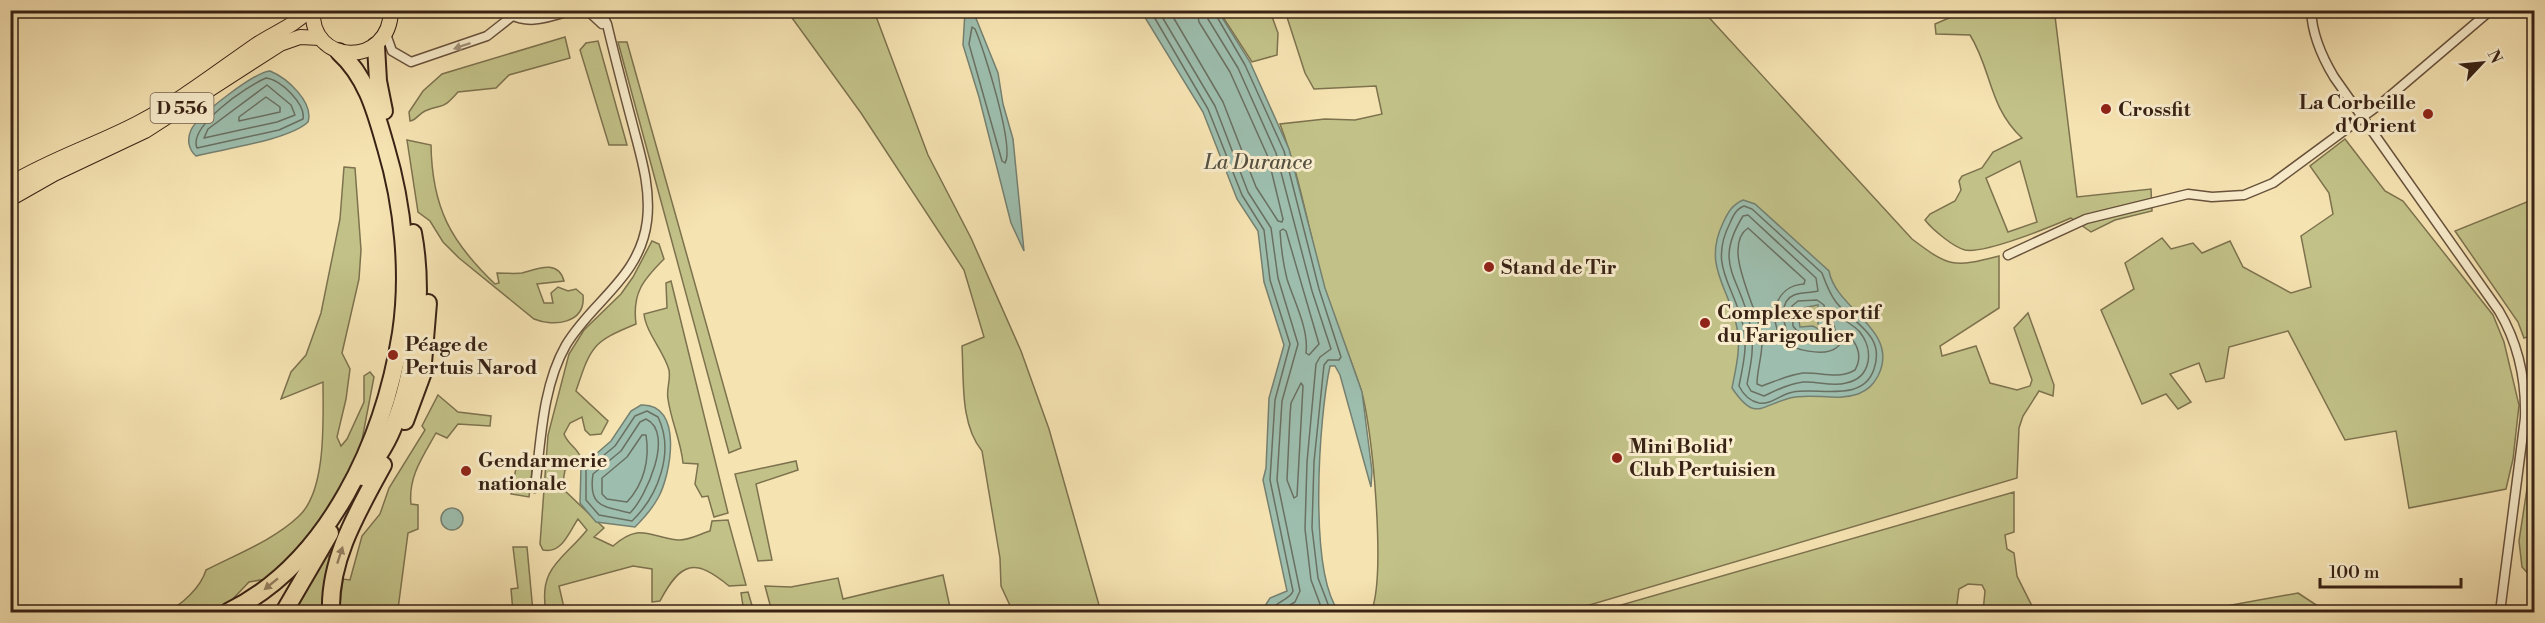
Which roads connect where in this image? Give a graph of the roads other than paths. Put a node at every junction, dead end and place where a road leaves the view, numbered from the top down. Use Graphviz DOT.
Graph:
graph roads {
  1 [pos="311,10"];
  2 [pos="404,10"];
  3 [pos="503,10"];
  4 [pos="520,10"];
  5 [pos="572,10"];
  6 [pos="587,10"];
  7 [pos="600,10"];
  8 [pos="2311,10"];
  9 [pos="2491,10"];
  10 [pos="511,16"];
  11 [pos="386,28"];
  12 [pos="320,38"];
  13 [pos="612,46"];
  14 [pos="339,52"];
  15 [pos="2361,119"];
  16 [pos="10,184"];
  17 [pos="10,199"];
  18 [pos="415,241"];
  19 [pos="2008,255"];
  20 [pos="410,273"];
  21 [pos="535,488"];
  22 [pos="228,612"];
  23 [pos="284,612"];
  24 [pos="331,612"];
  25 [pos="2500,612"];
  1 -- 12 [label="main road"];
  1 -- 16 [label="main road, D 556"];
  2 -- 11 [label="main road"];
  3 -- 10 [label="street"];
  4 -- 10 [label="street"];
  5 -- 10 [label="street"];
  6 -- 13 [label="street"];
  7 -- 13 [label="street"];
  8 -- 15 [label="street"];
  9 -- 15 [label="street"];
  10 -- 11 [label="street, one-way"];
  11 -- 14 [label="main road"];
  11 -- 18 [label="highway"];
  12 -- 14 [label="main road"];
  12 -- 17 [label="main road, D 556"];
  13 -- 21 [label="street"];
  14 -- 20 [label="highway"];
  15 -- 19 [label="street"];
  15 -- 25 [label="street"];
  18 -- 20 [label="highway"];
  24 -- 18 [label="highway, one-way"];
  20 -- 22 [label="highway, one-way"];
  20 -- 23 [label="highway"];
}
